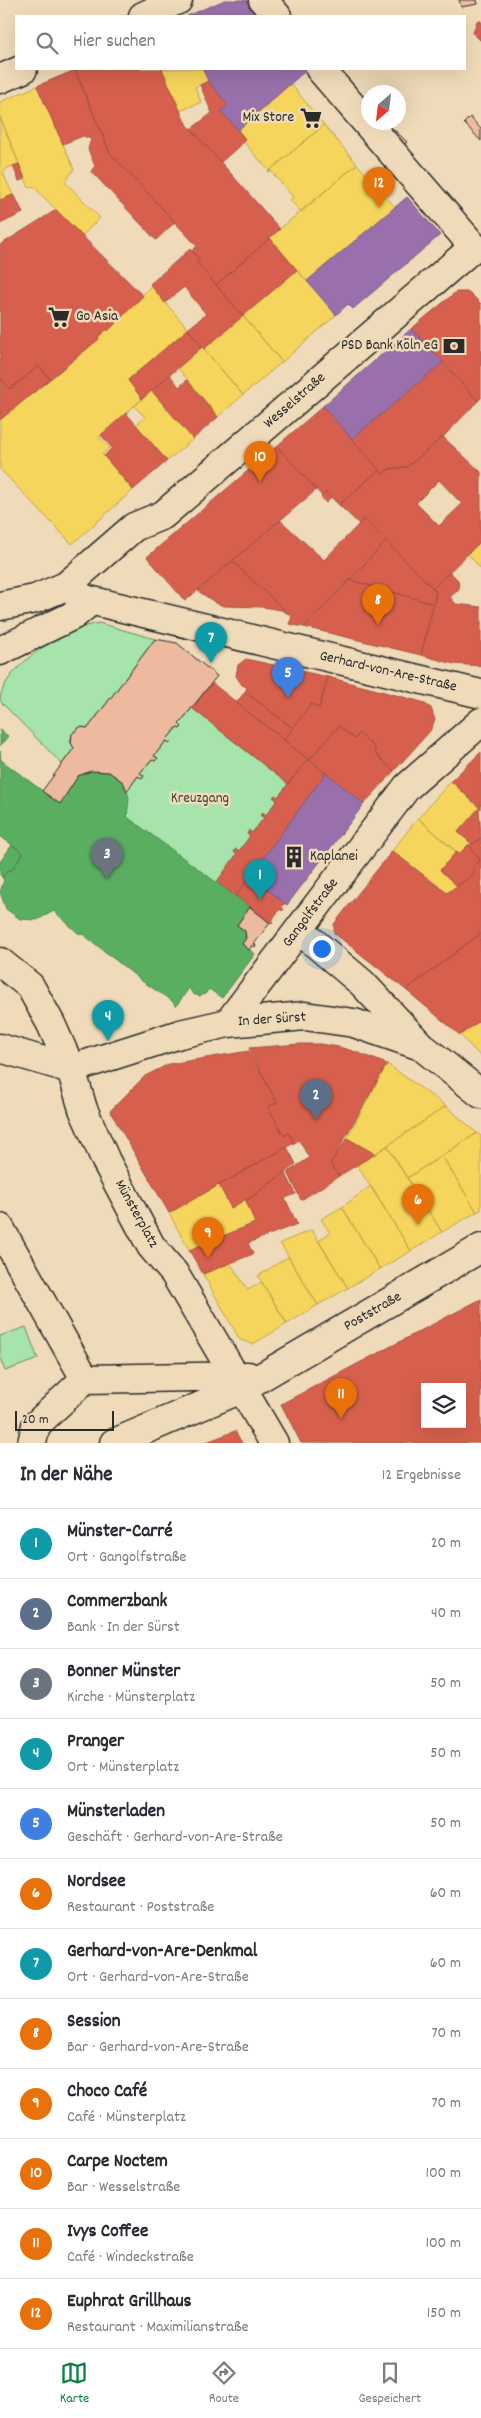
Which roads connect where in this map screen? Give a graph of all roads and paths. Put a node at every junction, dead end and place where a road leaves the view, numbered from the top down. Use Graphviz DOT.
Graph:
graph roads {
  1 [pos="178,0"];
  2 [pos="263,0"];
  3 [pos="145,15"];
  4 [pos="276,15"];
  5 [pos="20,70"];
  6 [pos="321,70"];
  7 [pos="0,78"];
  8 [pos="478,250"];
  9 [pos="66,586"];
  10 [pos="91,601"];
  11 [pos="0,606"];
  12 [pos="0,651"];
  13 [pos="481,694"];
  14 [pos="481,722"];
  15 [pos="299,930"];
  16 [pos="0,962"];
  17 [pos="228,1023"];
  18 [pos="421,1046"];
  19 [pos="0,1048"];
  20 [pos="71,1069"];
  21 [pos="481,1094"];
  22 [pos="0,1228"];
  23 [pos="481,1248"];
  24 [pos="85,1379"];
  25 [pos="237,1383"];
  26 [pos="32,1443"];
  27 [pos="114,1443"];
  28 [pos="274,1443"];
  1 -- 3 [label="street"];
  2 -- 4 [label="street"];
  5 -- 7 [label="street"];
  6 -- 8 [label="street"];
  8 -- 9 [label="street, Wesselstraße"];
  9 -- 10 [label="street, Gerhard-von-Are-Straße"];
  9 -- 11 [label="street, Wesselstraße"];
  10 -- 12 [label="street"];
  10 -- 13 [label="street, Gerhard-von-Are-Straße"];
  14 -- 15 [label="street, Gangolfstraße"];
  15 -- 17 [label="street, Gangolfstraße"];
  15 -- 18 [label="street, In der Sürst"];
  16 -- 20 [label="street, Münsterplatz"];
  17 -- 18 [label="street, In der Sürst"];
  17 -- 20 [label="street, In der Sürst"];
  18 -- 21 [label="street, In der Sürst"];
  19 -- 20 [label="street"];
  20 -- 25 [label="street, Münsterplatz"];
  22 -- 24 [label="street"];
  23 -- 25 [label="street, Poststraße"];
  24 -- 25 [label="street"];
  24 -- 26 [label="street"];
  25 -- 27 [label="street"];
  25 -- 28 [label="street, Münsterplatz"];
}
